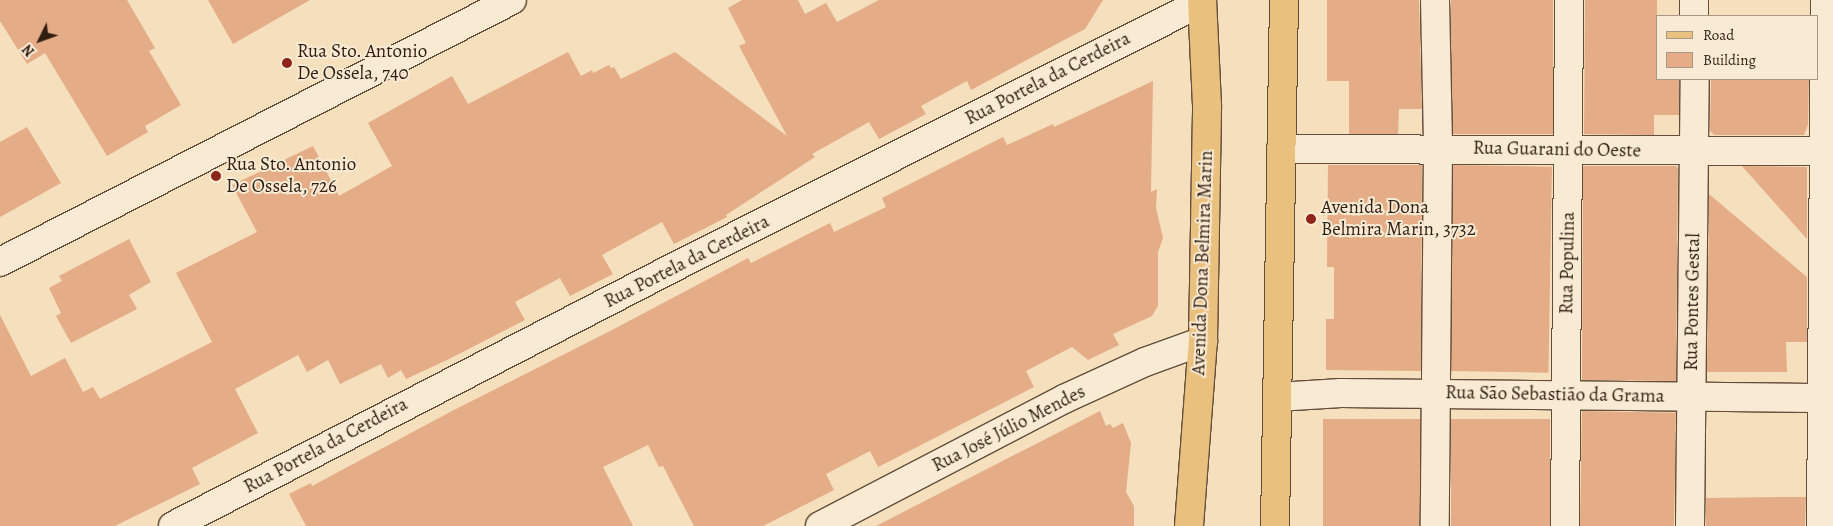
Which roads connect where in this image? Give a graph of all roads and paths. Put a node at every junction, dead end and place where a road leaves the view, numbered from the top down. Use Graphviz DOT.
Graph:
graph roads {
  1 [pos="1284,0"];
  2 [pos="1435,0"];
  3 [pos="1569,0"];
  4 [pos="1694,0"];
  5 [pos="1824,0"];
  6 [pos="1202,1"];
  7 [pos="503,2"];
  8 [pos="1694,15"];
  9 [pos="1695,80"];
  10 [pos="1438,148"];
  11 [pos="1281,149"];
  12 [pos="1569,150"];
  13 [pos="1695,151"];
  14 [pos="1828,151"];
  15 [pos="0,262"];
  16 [pos="1203,341"];
  17 [pos="1436,394"];
  18 [pos="1566,396"];
  19 [pos="1277,397"];
  20 [pos="1692,397"];
  21 [pos="1828,397"];
  22 [pos="174,526"];
  23 [pos="820,526"];
  24 [pos="1190,526"];
  25 [pos="1275,526"];
  26 [pos="1435,526"];
  27 [pos="1565,526"];
  28 [pos="1690,526"];
  29 [pos="1821,526"];
  1 -- 11 [label="main road"];
  2 -- 10 [label="street"];
  3 -- 12 [label="street, Rua Populina"];
  4 -- 8 [label="street"];
  5 -- 14 [label="street"];
  6 -- 16 [label="main road, Avenida Dona Belmira Marin"];
  6 -- 22 [label="street, Rua Portela da Cerdeira"];
  7 -- 15 [label="street"];
  9 -- 13 [label="street, Rua Pontes Gestal"];
  10 -- 11 [label="street, Rua Guarani do Oeste"];
  10 -- 12 [label="street, Rua Guarani do Oeste"];
  10 -- 17 [label="street"];
  11 -- 19 [label="main road"];
  12 -- 13 [label="street, Rua Guarani do Oeste"];
  12 -- 18 [label="street, Rua Populina"];
  13 -- 14 [label="street, Rua Guarani do Oeste"];
  13 -- 20 [label="street, Rua Pontes Gestal"];
  14 -- 21 [label="street"];
  16 -- 23 [label="street, Rua José Júlio Mendes"];
  16 -- 24 [label="main road, Avenida Dona Belmira Marin"];
  17 -- 18 [label="street, Rua São Sebastião da Grama"];
  17 -- 19 [label="street, Rua São Sebastião da Grama"];
  17 -- 26 [label="street"];
  18 -- 20 [label="street, Rua São Sebastião da Grama"];
  18 -- 27 [label="street, Rua Populina"];
  19 -- 25 [label="main road"];
  20 -- 21 [label="street, Rua São Sebastião da Grama"];
  20 -- 28 [label="street, Rua Pontes Gestal"];
  21 -- 29 [label="street"];
}
